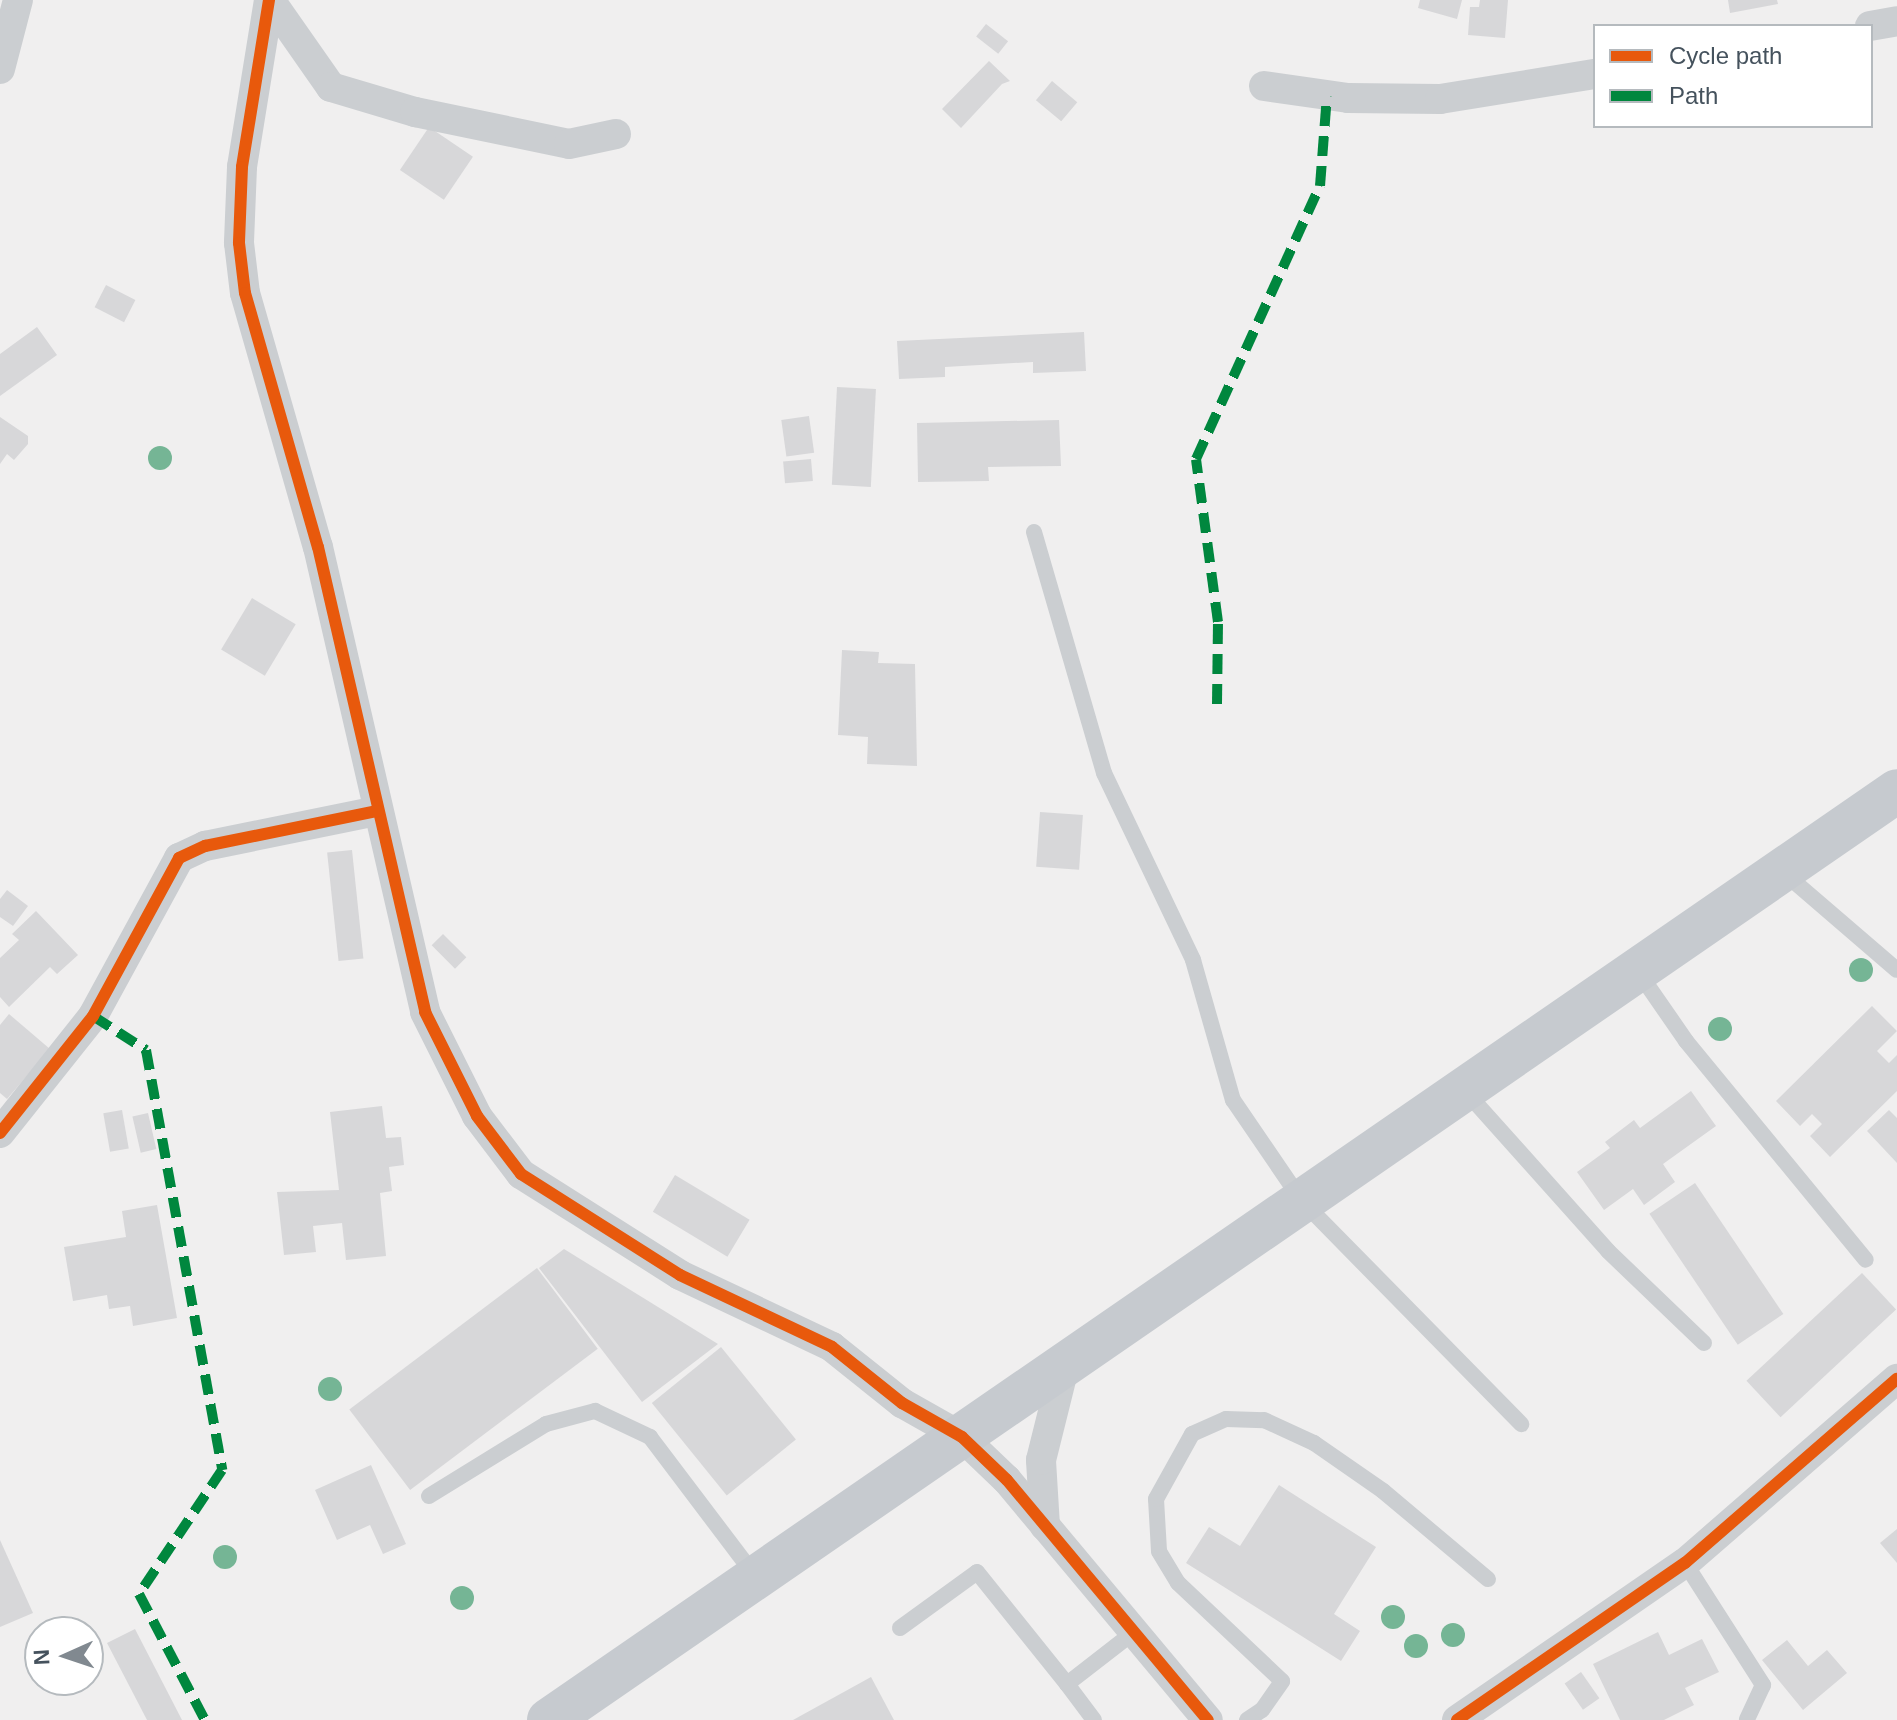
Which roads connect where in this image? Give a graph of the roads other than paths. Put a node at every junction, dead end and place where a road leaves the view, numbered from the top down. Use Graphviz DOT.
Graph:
graph roads {
  1 [pos="18,0"];
  2 [pos="270,0"];
  3 [pos="1897,21"];
  4 [pos="1873,25"];
  5 [pos="0,69"];
  6 [pos="1593,74"];
  7 [pos="1264,86"];
  8 [pos="616,134"];
  9 [pos="1034,532"];
  10 [pos="1897,791"];
  11 [pos="377,811"];
  12 [pos="1781,870"];
  13 [pos="1635,968"];
  14 [pos="1897,970"];
  15 [pos="1462,1088"];
  16 [pos="0,1133"];
  17 [pos="1302,1201"];
  18 [pos="1866,1260"];
  19 [pos="1704,1343"];
  20 [pos="1065,1364"];
  21 [pos="1897,1379"];
  22 [pos="1521,1424"];
  23 [pos="962,1437"];
  24 [pos="429,1496"];
  25 [pos="1045,1526"];
  26 [pos="1685,1563"];
  27 [pos="757,1578"];
  28 [pos="1488,1579"];
  29 [pos="900,1628"];
  30 [pos="1134,1632"];
  31 [pos="1067,1684"];
  32 [pos="549,1720"];
  33 [pos="1094,1720"];
  34 [pos="1208,1720"];
  35 [pos="1247,1720"];
  36 [pos="1457,1720"];
  37 [pos="1747,1720"];
  1 -- 5 [label="street"];
  2 -- 8 [label="street"];
  2 -- 11 [label="street"];
  3 -- 4 [label="street"];
  6 -- 7 [label="street"];
  9 -- 17 [label="lane"];
  10 -- 12 [label="main road"];
  11 -- 16 [label="street"];
  11 -- 23 [label="street"];
  12 -- 13 [label="main road"];
  12 -- 14 [label="lane"];
  13 -- 15 [label="main road"];
  13 -- 18 [label="lane"];
  15 -- 17 [label="main road"];
  15 -- 19 [label="lane"];
  17 -- 20 [label="main road"];
  17 -- 22 [label="lane"];
  20 -- 23 [label="main road"];
  20 -- 25 [label="street"];
  21 -- 26 [label="street"];
  23 -- 25 [label="street"];
  23 -- 27 [label="main road"];
  24 -- 27 [label="lane"];
  25 -- 30 [label="street"];
  26 -- 36 [label="street"];
  26 -- 37 [label="lane"];
  27 -- 32 [label="main road"];
  28 -- 35 [label="lane"];
  29 -- 31 [label="lane"];
  30 -- 31 [label="lane"];
  30 -- 34 [label="street"];
  31 -- 33 [label="lane"];
}
